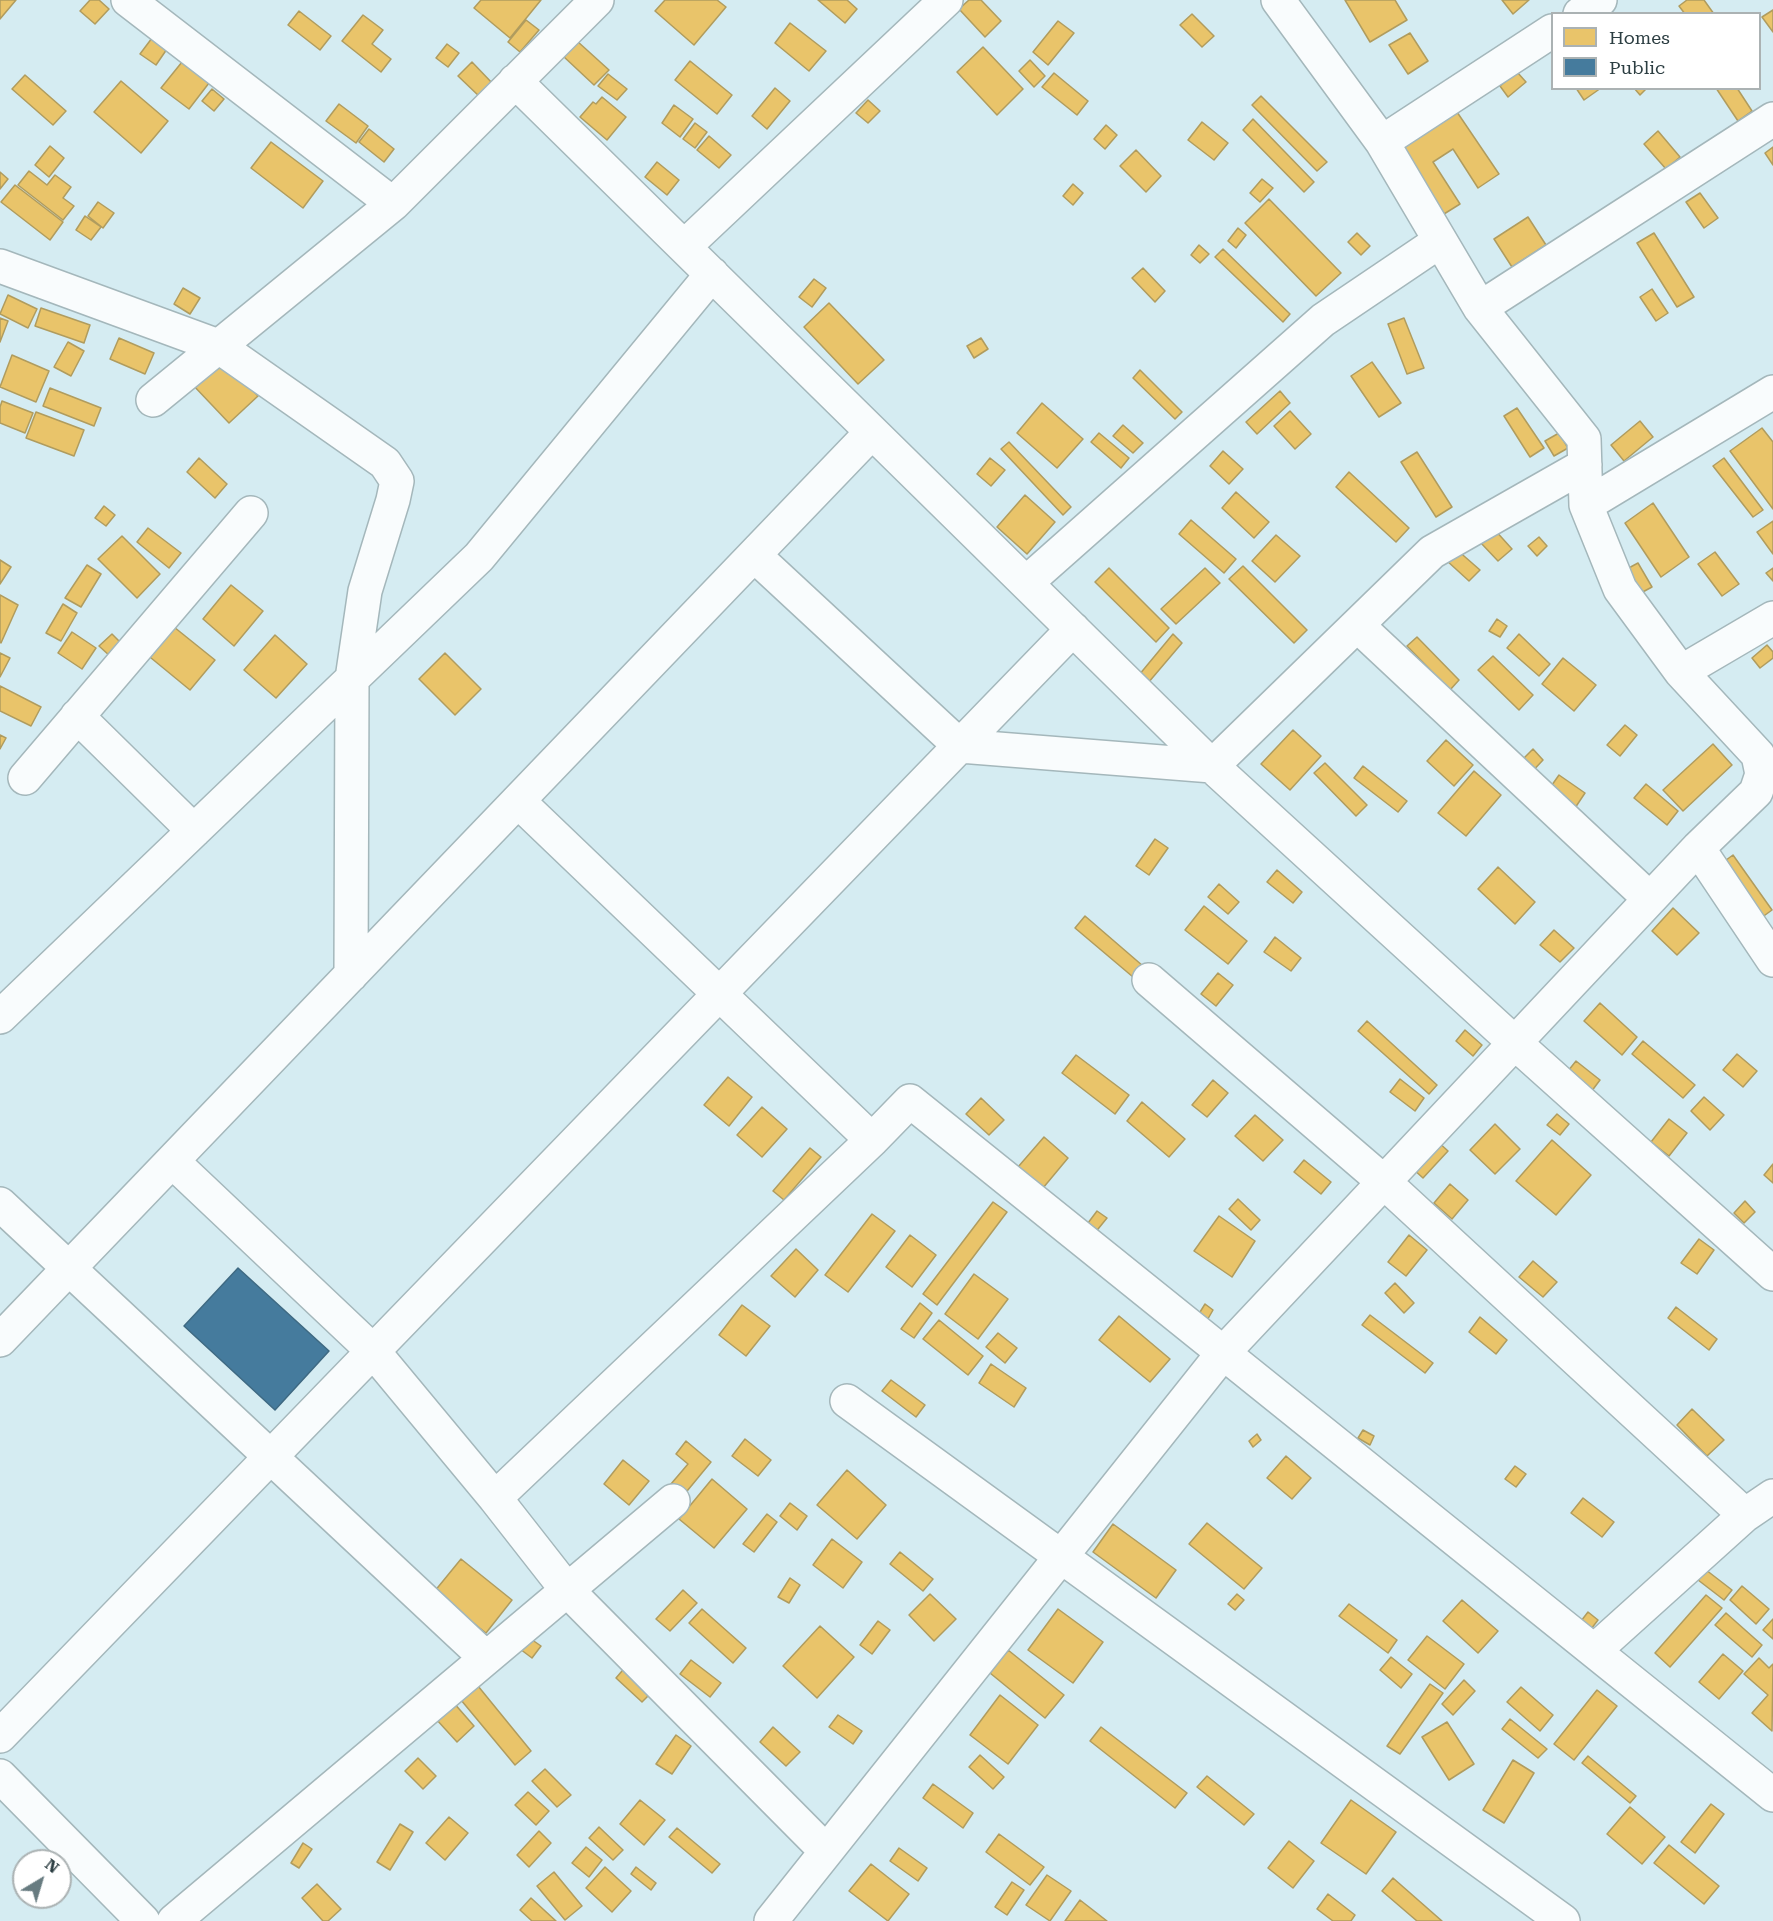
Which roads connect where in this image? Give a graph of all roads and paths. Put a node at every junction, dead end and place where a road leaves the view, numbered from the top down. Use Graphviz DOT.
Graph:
graph roads {
  1 [pos="128,0"];
  2 [pos="597,0"];
  3 [pos="946,0"];
  4 [pos="1600,0"];
  5 [pos="1288,3"];
  6 [pos="1583,12"];
  7 [pos="1551,32"];
  8 [pos="515,81"];
  9 [pos="1773,119"];
  10 [pos="1383,142"];
  11 [pos="393,204"];
  12 [pos="1440,241"];
  13 [pos="684,247"];
  14 [pos="0,266"];
  15 [pos="712,274"];
  16 [pos="1480,308"];
  17 [pos="219,346"];
  18 [pos="1773,392"];
  19 [pos="153,400"];
  20 [pos="873,432"];
  21 [pos="1585,465"];
  22 [pos="1586,504"];
  23 [pos="250,513"];
  24 [pos="754,555"];
  25 [pos="1026,583"];
  26 [pos="1773,618"];
  27 [pos="1357,625"];
  28 [pos="1073,629"];
  29 [pos="1681,672"];
  30 [pos="352,679"];
  31 [pos="77,716"];
  32 [pos="960,746"];
  33 [pos="1212,765"];
  34 [pos="25,778"];
  35 [pos="518,801"];
  36 [pos="194,831"];
  37 [pos="1698,848"];
  38 [pos="1650,899"];
  39 [pos="1773,960"];
  40 [pos="351,975"];
  41 [pos="1149,980"];
  42 [pos="720,994"];
  43 [pos="0,1017"];
  44 [pos="1515,1043"];
  45 [pos="872,1140"];
  46 [pos="172,1161"];
  47 [pos="1384,1182"];
  48 [pos="0,1204"];
  49 [pos="69,1269"];
  50 [pos="1773,1274"];
  51 [pos="0,1340"];
  52 [pos="373,1351"];
  53 [pos="1223,1353"];
  54 [pos="848,1401"];
  55 [pos="271,1457"];
  56 [pos="1773,1496"];
  57 [pos="495,1498"];
  58 [pos="673,1501"];
  59 [pos="1745,1515"];
  60 [pos="1061,1556"];
  61 [pos="567,1590"];
  62 [pos="1594,1651"];
  63 [pos="486,1658"];
  64 [pos="0,1736"];
  65 [pos="0,1776"];
  66 [pos="1773,1795"];
  67 [pos="826,1851"];
  68 [pos="143,1921"];
  69 [pos="174,1921"];
  70 [pos="771,1921"];
  71 [pos="1563,1921"];
  1 -- 11 [label="street"];
  2 -- 8 [label="street"];
  3 -- 13 [label="street"];
  4 -- 6 [label="street"];
  5 -- 10 [label="street"];
  7 -- 10 [label="street"];
  8 -- 11 [label="street"];
  8 -- 13 [label="street"];
  9 -- 16 [label="street"];
  10 -- 12 [label="street"];
  11 -- 17 [label="street"];
  12 -- 16 [label="street"];
  12 -- 25 [label="street"];
  13 -- 15 [label="street"];
  14 -- 17 [label="street"];
  15 -- 20 [label="street"];
  15 -- 30 [label="street"];
  16 -- 21 [label="street"];
  17 -- 19 [label="street"];
  17 -- 30 [label="street"];
  18 -- 22 [label="street"];
  20 -- 24 [label="street"];
  20 -- 25 [label="street"];
  21 -- 22 [label="street"];
  21 -- 27 [label="street"];
  22 -- 29 [label="street"];
  23 -- 31 [label="street"];
  24 -- 32 [label="street"];
  24 -- 35 [label="street"];
  25 -- 28 [label="street"];
  26 -- 29 [label="street"];
  27 -- 33 [label="street"];
  27 -- 38 [label="street"];
  28 -- 32 [label="street"];
  28 -- 33 [label="street"];
  29 -- 37 [label="street"];
  30 -- 36 [label="street"];
  30 -- 40 [label="street"];
  31 -- 34 [label="street"];
  31 -- 36 [label="street"];
  32 -- 33 [label="street"];
  32 -- 42 [label="street"];
  33 -- 44 [label="street"];
  35 -- 40 [label="street"];
  35 -- 42 [label="street"];
  36 -- 43 [label="street"];
  37 -- 38 [label="street"];
  37 -- 39 [label="street"];
  38 -- 44 [label="street"];
  40 -- 46 [label="street"];
  41 -- 47 [label="street"];
  42 -- 45 [label="street"];
  42 -- 52 [label="street"];
  44 -- 47 [label="street"];
  44 -- 50 [label="street"];
  45 -- 53 [label="street"];
  45 -- 57 [label="street"];
  46 -- 49 [label="street"];
  46 -- 52 [label="street"];
  47 -- 53 [label="street"];
  47 -- 59 [label="street"];
  48 -- 49 [label="street"];
  49 -- 51 [label="street"];
  49 -- 55 [label="street"];
  52 -- 55 [label="street"];
  52 -- 57 [label="street"];
  53 -- 60 [label="street"];
  53 -- 62 [label="street"];
  54 -- 60 [label="street"];
  55 -- 63 [label="street"];
  55 -- 64 [label="street"];
  56 -- 59 [label="street"];
  57 -- 61 [label="street"];
  58 -- 61 [label="street"];
  59 -- 62 [label="street"];
  60 -- 67 [label="street"];
  60 -- 71 [label="street"];
  61 -- 63 [label="street"];
  61 -- 67 [label="street"];
  62 -- 66 [label="street"];
  63 -- 69 [label="street"];
  65 -- 68 [label="street"];
  67 -- 70 [label="street"];
}
